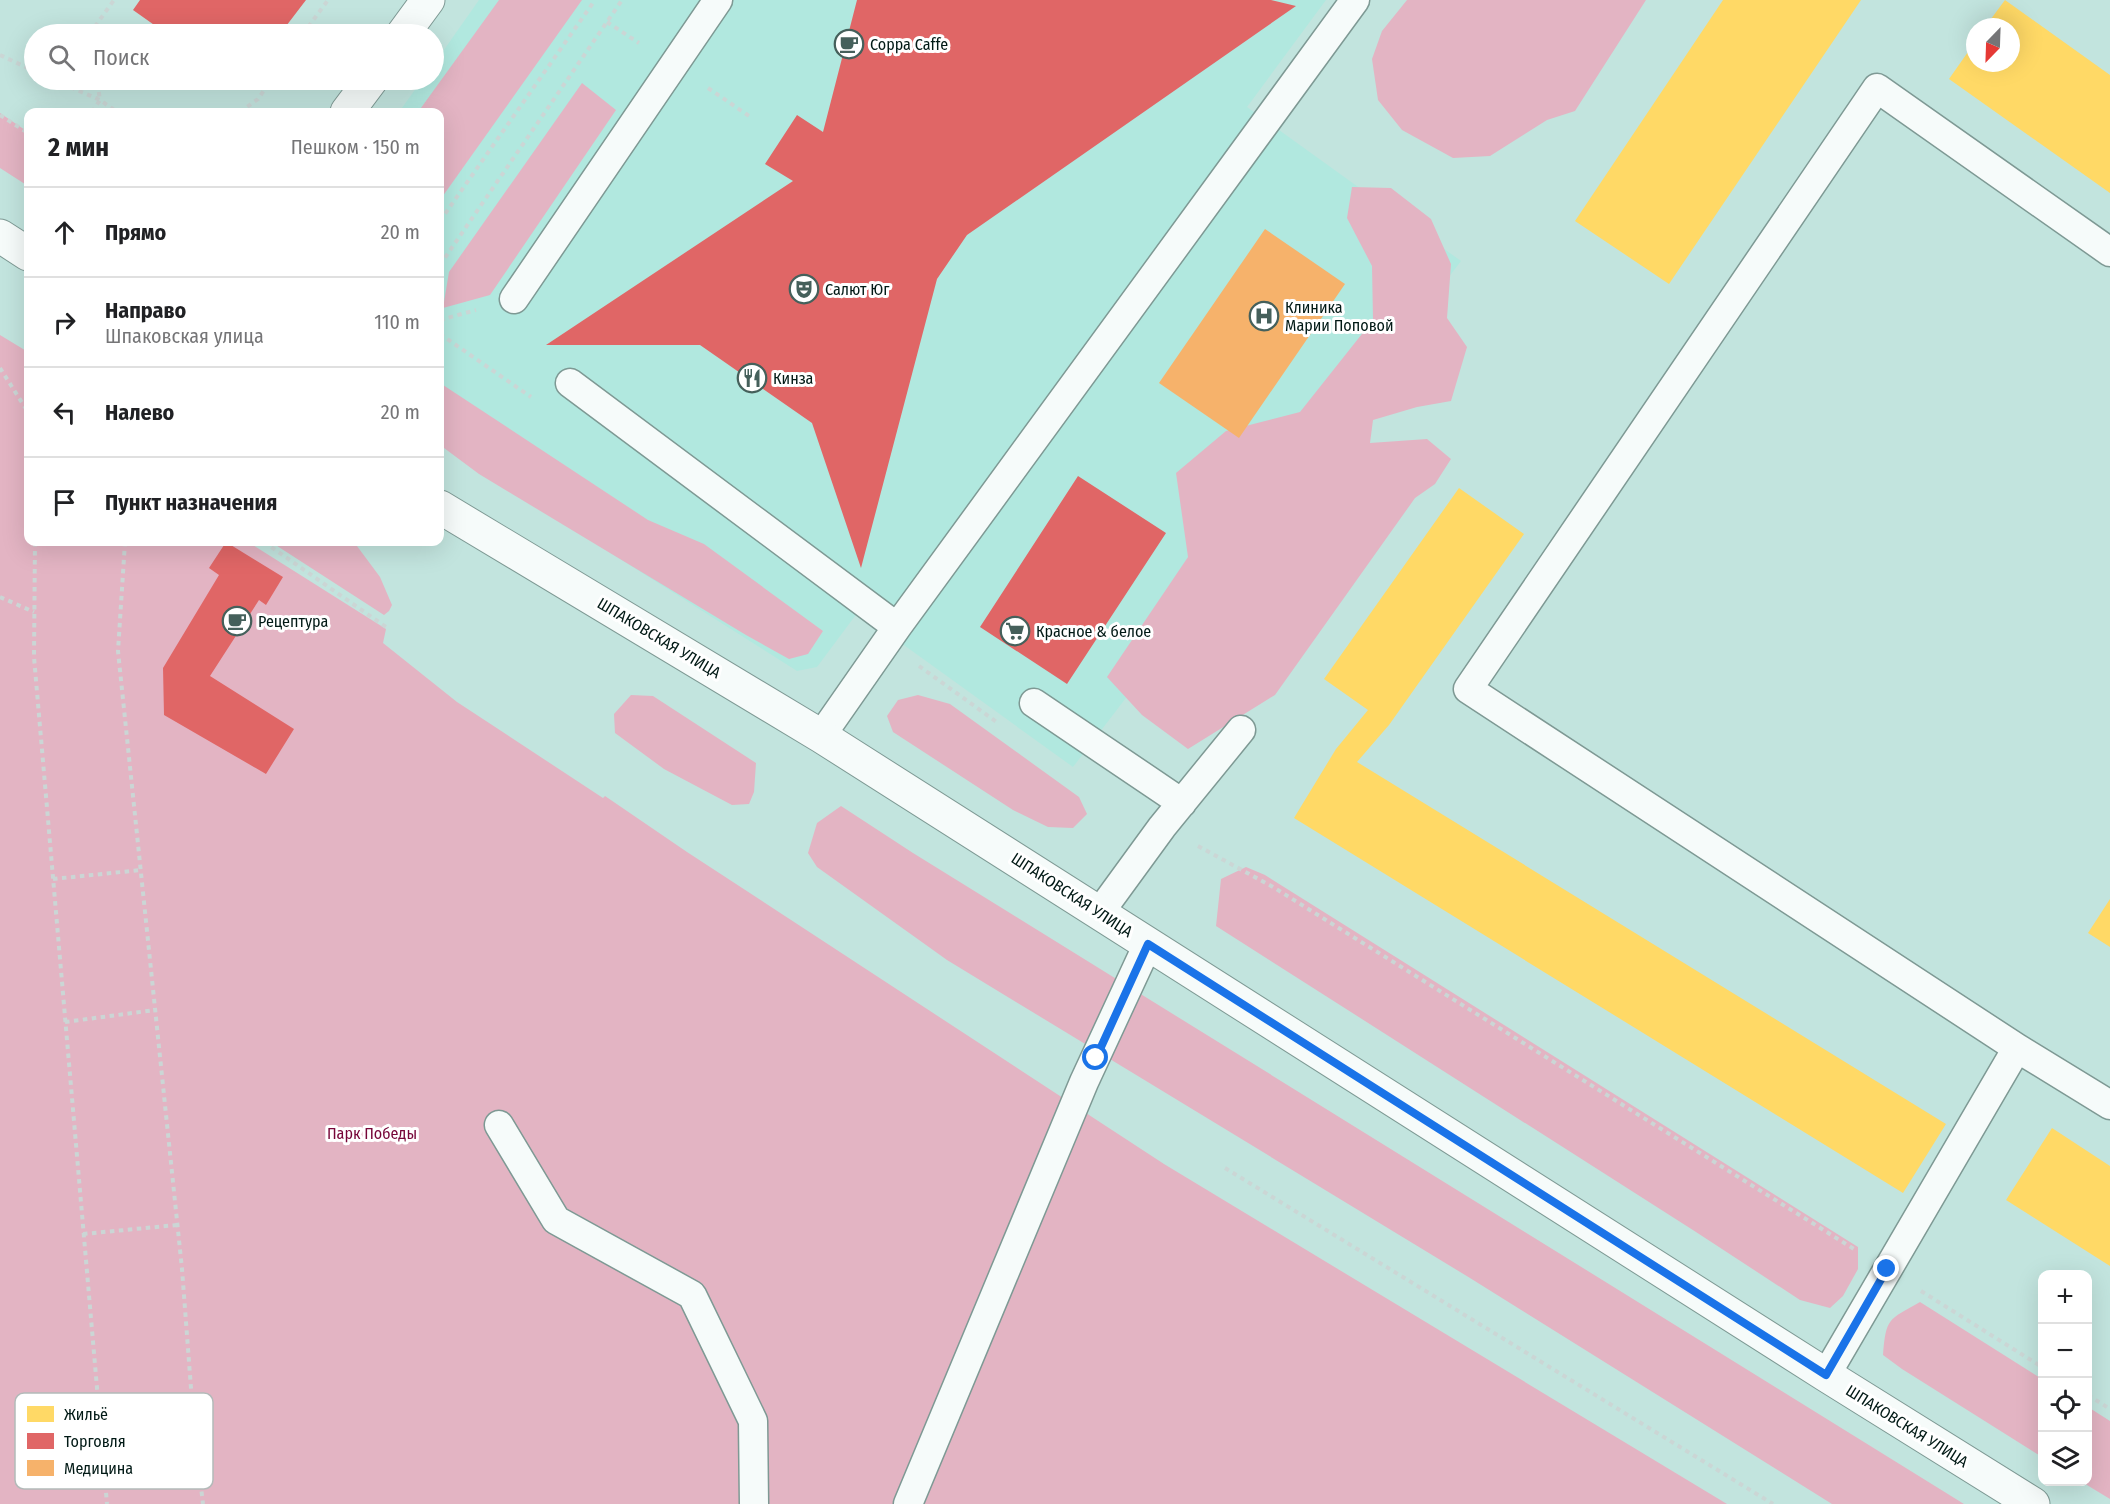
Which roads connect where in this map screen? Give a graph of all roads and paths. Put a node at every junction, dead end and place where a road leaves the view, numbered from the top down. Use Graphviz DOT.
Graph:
graph roads {
  1 [pos="114,0"];
  2 [pos="328,0"];
  3 [pos="428,0"];
  4 [pos="595,0"];
  5 [pos="622,0"];
  6 [pos="718,0"];
  7 [pos="1355,0"];
  8 [pos="97,24"];
  9 [pos="310,24"];
  10 [pos="410,24"];
  11 [pos="0,55"];
  12 [pos="24,66"];
  13 [pos="77,90"];
  14 [pos="98,90"];
  15 [pos="264,90"];
  16 [pos="364,90"];
  17 [pos="100,100"];
  18 [pos="95,108"];
  19 [pos="111,108"];
  20 [pos="246,108"];
  21 [pos="350,108"];
  22 [pos="0,115"];
  23 [pos="24,130"];
  24 [pos="444,216"];
  25 [pos="0,236"];
  26 [pos="24,251"];
  27 [pos="2110,252"];
  28 [pos="444,259"];
  29 [pos="514,299"];
  30 [pos="444,337"];
  31 [pos="0,368"];
  32 [pos="570,383"];
  33 [pos="537,401"];
  34 [pos="24,406"];
  35 [pos="444,509"];
  36 [pos="35,546"];
  37 [pos="125,546"];
  38 [pos="270,546"];
  39 [pos="0,597"];
  40 [pos="34,612"];
  41 [pos="386,627"];
  42 [pos="892,635"];
  43 [pos="1034,703"];
  44 [pos="999,724"];
  45 [pos="1241,730"];
  46 [pos="822,736"];
  47 [pos="1182,803"];
  48 [pos="1162,827"];
  49 [pos="141,870"];
  50 [pos="53,879"];
  51 [pos="1100,912"];
  52 [pos="1148,944"];
  53 [pos="155,1010"];
  54 [pos="65,1022"];
  55 [pos="2017,1048"];
  56 [pos="2110,1105"];
  57 [pos="499,1125"];
  58 [pos="1225,1168"];
  59 [pos="177,1225"];
  60 [pos="83,1234"];
  61 [pos="1887,1269"];
  62 [pos="2038,1364"];
  63 [pos="1826,1375"];
  64 [pos="97,1393"];
  65 [pos="192,1393"];
  66 [pos="2092,1398"];
  67 [pos="2110,1409"];
  68 [pos="105,1489"];
  69 [pos="200,1489"];
  70 [pos="107,1504"];
  71 [pos="202,1504"];
  72 [pos="754,1504"];
  73 [pos="908,1504"];
  74 [pos="1773,1504"];
  75 [pos="2033,1504"];
  1 -- 8 [label="path"];
  2 -- 9 [label="path"];
  3 -- 10 [label="main road"];
  4 -- 24 [label="path"];
  5 -- 28 [label="path"];
  6 -- 29 [label="lane"];
  7 -- 42 [label="lane"];
  11 -- 12 [label="path"];
  13 -- 17 [label="path"];
  14 -- 17 [label="path"];
  15 -- 20 [label="path"];
  16 -- 21 [label="main road"];
  17 -- 18 [label="path"];
  17 -- 19 [label="path"];
  22 -- 23 [label="path"];
  25 -- 26 [label="main road"];
  27 -- 55 [label="lane"];
  30 -- 33 [label="path"];
  31 -- 34 [label="path"];
  32 -- 42 [label="lane"];
  35 -- 46 [label="main road, ШПАКОВСКАЯ УЛИЦА"];
  36 -- 40 [label="path"];
  37 -- 49 [label="path"];
  38 -- 41 [label="path"];
  39 -- 40 [label="path"];
  40 -- 50 [label="path"];
  42 -- 44 [label="path"];
  42 -- 46 [label="lane"];
  43 -- 47 [label="lane"];
  45 -- 47 [label="lane"];
  46 -- 51 [label="main road, ШПАКОВСКАЯ УЛИЦА"];
  47 -- 48 [label="lane"];
  48 -- 51 [label="lane"];
  48 -- 61 [label="path"];
  49 -- 50 [label="path"];
  49 -- 53 [label="path"];
  50 -- 54 [label="path"];
  51 -- 52 [label="main road, ШПАКОВСКАЯ УЛИЦА"];
  52 -- 63 [label="main road, ШПАКОВСКАЯ УЛИЦА"];
  52 -- 73 [label="lane"];
  53 -- 54 [label="path"];
  53 -- 59 [label="path"];
  54 -- 60 [label="path"];
  55 -- 56 [label="lane"];
  55 -- 61 [label="lane"];
  57 -- 72 [label="lane"];
  58 -- 74 [label="path"];
  59 -- 60 [label="path"];
  59 -- 65 [label="path"];
  60 -- 64 [label="path"];
  61 -- 62 [label="path"];
  61 -- 63 [label="lane"];
  63 -- 75 [label="main road, ШПАКОВСКАЯ УЛИЦА"];
  66 -- 67 [label="path"];
  68 -- 70 [label="path"];
  69 -- 71 [label="path"];
}
